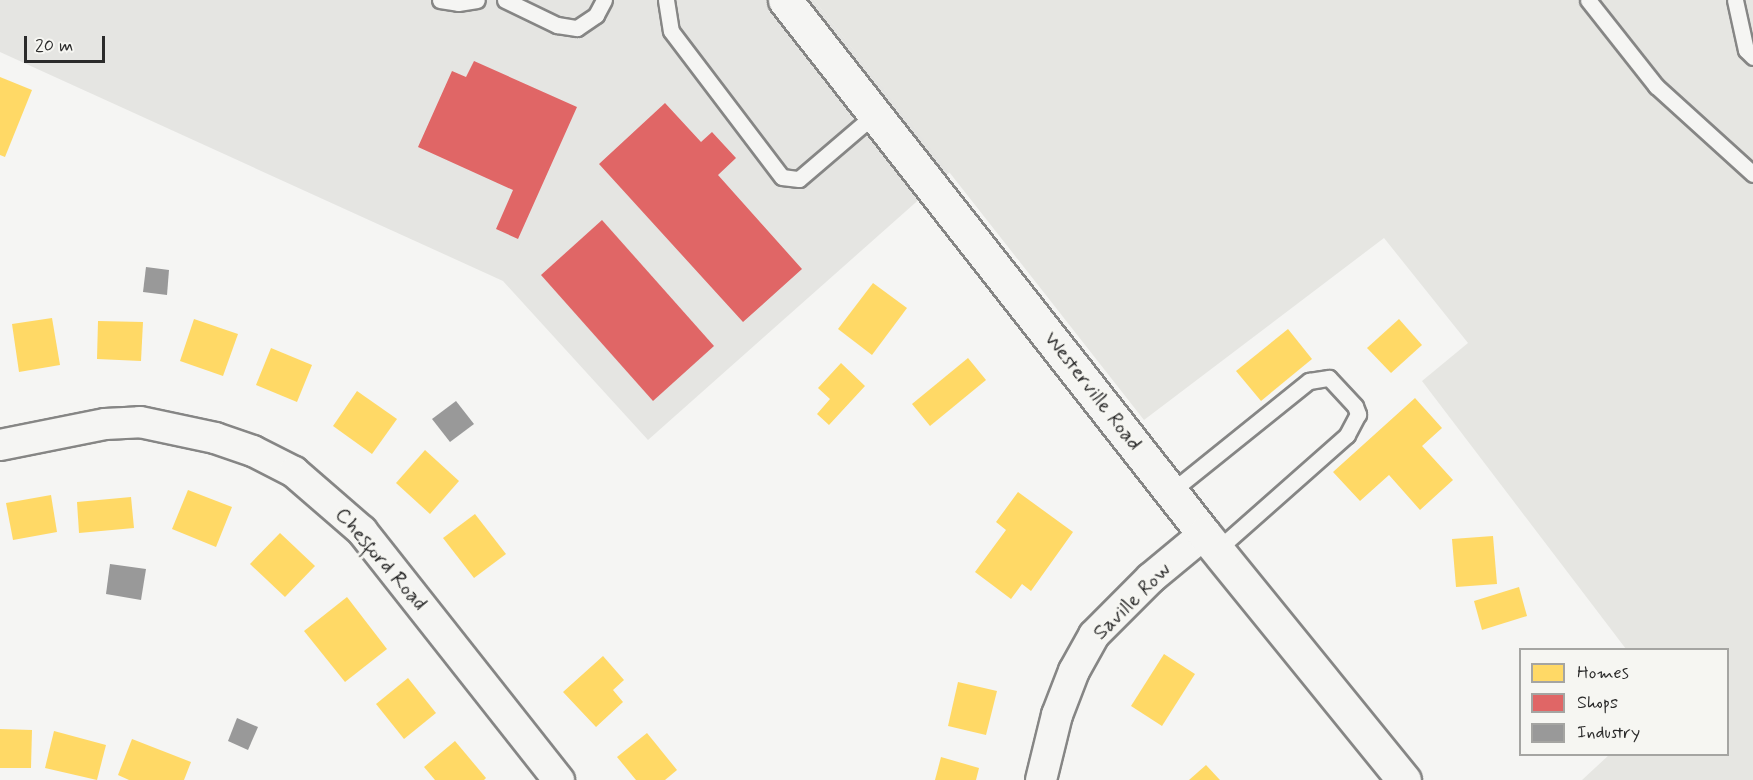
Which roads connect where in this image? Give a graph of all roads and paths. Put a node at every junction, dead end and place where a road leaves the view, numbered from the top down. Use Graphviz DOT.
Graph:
graph roads {
  1 [pos="440,0"];
  2 [pos="477,0"];
  3 [pos="505,0"];
  4 [pos="604,0"];
  5 [pos="666,0"];
  6 [pos="785,0"];
  7 [pos="1588,0"];
  8 [pos="1735,0"];
  9 [pos="1753,57"];
  10 [pos="875,114"];
  11 [pos="1753,174"];
  12 [pos="0,445"];
  13 [pos="1172,491"];
  14 [pos="1211,542"];
  15 [pos="559,780"];
  16 [pos="1041,780"];
  17 [pos="1404,780"];
  1 -- 2 [label="lane"];
  3 -- 4 [label="lane"];
  5 -- 10 [label="lane"];
  6 -- 10 [label="main road, Westerville Road"];
  7 -- 11 [label="lane"];
  8 -- 9 [label="lane"];
  10 -- 13 [label="main road, Westerville Road"];
  12 -- 15 [label="street, Chesford Road"];
  13 -- 14 [label="main road, Westerville Road"];
  13 -- 14 [label="lane"];
  14 -- 16 [label="street, Saville Row"];
  14 -- 17 [label="main road, Westerville Road"];
}
